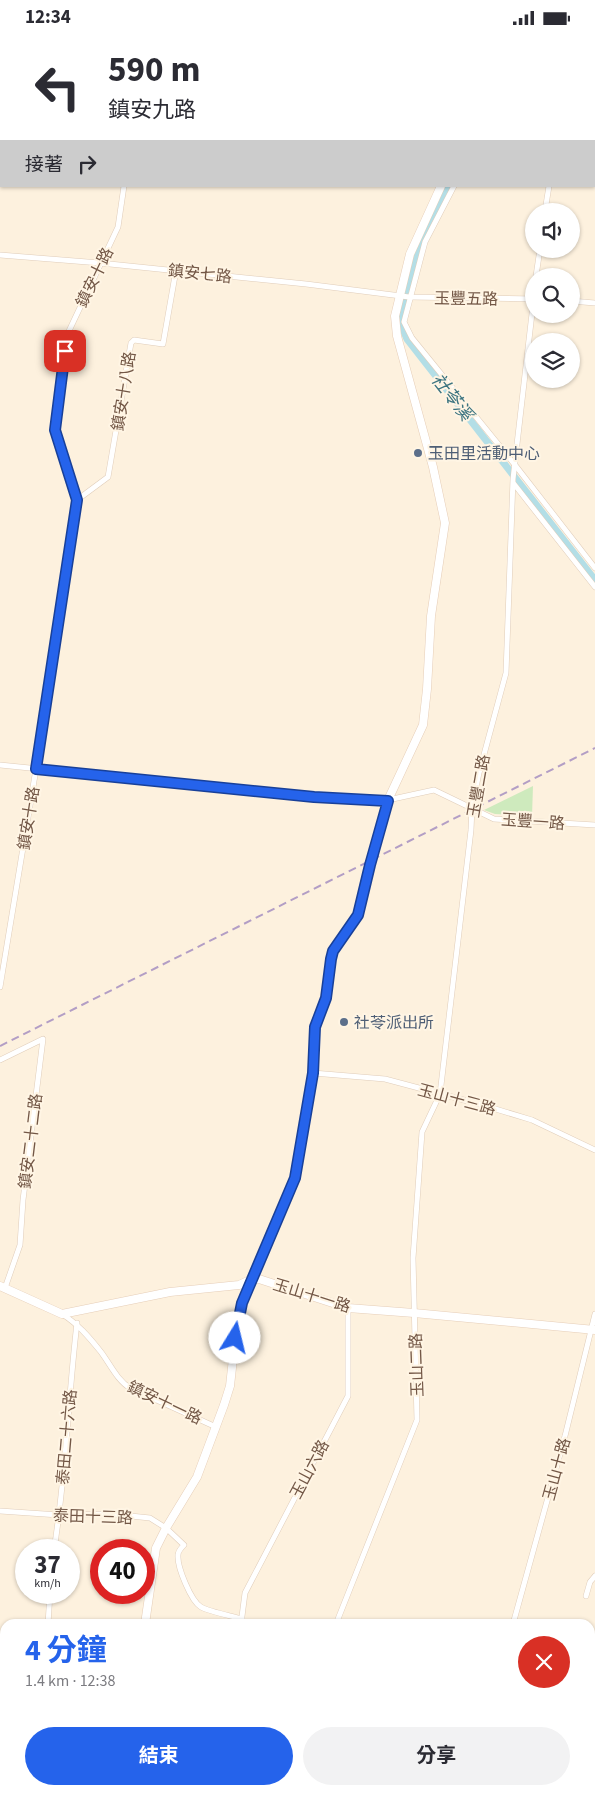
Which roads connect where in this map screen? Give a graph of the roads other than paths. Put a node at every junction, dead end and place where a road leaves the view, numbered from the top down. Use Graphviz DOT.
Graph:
graph roads {
  1 [pos="124,187"];
  2 [pos="441,187"];
  3 [pos="453,187"];
  4 [pos="549,187"];
  5 [pos="546,203"];
  6 [pos="0,255"];
  7 [pos="100,263"];
  8 [pos="176,271"];
  9 [pos="399,295"];
  10 [pos="409,297"];
  11 [pos="525,298"];
  12 [pos="580,302"];
  13 [pos="595,303"];
  14 [pos="531,323"];
  15 [pos="515,465"];
  16 [pos="514,481"];
  17 [pos="77,500"];
  18 [pos="595,568"];
  19 [pos="595,587"];
  20 [pos="0,765"];
  21 [pos="36,769"];
  22 [pos="388,801"];
  23 [pos="472,807"];
  24 [pos="595,825"];
  25 [pos="0,987"];
  26 [pos="0,1060"];
  27 [pos="313,1073"];
  28 [pos="440,1094"];
  29 [pos="595,1150"];
  30 [pos="250,1280"];
  31 [pos="2,1287"];
  32 [pos="348,1308"];
  33 [pos="414,1313"];
  34 [pos="62,1314"];
  35 [pos="595,1314"];
  36 [pos="76,1323"];
  37 [pos="594,1330"];
  38 [pos="216,1427"];
  39 [pos="0,1511"];
  40 [pos="59,1515"];
  41 [pos="166,1528"];
  42 [pos="56,1539"];
  43 [pos="595,1577"];
  44 [pos="586,1596"];
  45 [pos="49,1604"];
  46 [pos="48,1619"];
  47 [pos="146,1619"];
  48 [pos="236,1619"];
  49 [pos="242,1619"];
  50 [pos="338,1619"];
  51 [pos="515,1619"];
  1 -- 7 [label="street, 鎮安十路"];
  2 -- 9 [label="street"];
  3 -- 10 [label="street"];
  4 -- 5 [label="street"];
  6 -- 7 [label="street, 鎮安七路"];
  7 -- 8 [label="street, 鎮安七路"];
  7 -- 17 [label="street, 鎮安十路"];
  8 -- 9 [label="street, 鎮安七路"];
  8 -- 17 [label="street, 鎮安十八路"];
  9 -- 10 [label="street, 玉豐五路"];
  9 -- 22 [label="street"];
  10 -- 11 [label="street, 玉豐五路"];
  10 -- 15 [label="street"];
  12 -- 13 [label="street"];
  14 -- 15 [label="street"];
  15 -- 16 [label="street, 玉豐二路"];
  15 -- 18 [label="street"];
  16 -- 19 [label="street"];
  16 -- 23 [label="street, 玉豐二路"];
  17 -- 21 [label="street, 鎮安十路"];
  20 -- 21 [label="street, 玉豐一路"];
  21 -- 22 [label="street, 玉豐一路"];
  21 -- 25 [label="street, 鎮安十路"];
  22 -- 23 [label="street, 玉豐一路"];
  22 -- 27 [label="street"];
  23 -- 24 [label="street, 玉豐一路"];
  23 -- 28 [label="street, 玉豐二路"];
  26 -- 31 [label="street, 鎮安二十二路"];
  27 -- 28 [label="street, 玉山十三路"];
  27 -- 30 [label="street"];
  28 -- 29 [label="street, 玉山十三路"];
  28 -- 33 [label="street, 玉山二路"];
  30 -- 32 [label="street, 玉山十一路"];
  30 -- 34 [label="street, 玉山十一路"];
  30 -- 38 [label="street"];
  31 -- 34 [label="street, 鎮安十一路"];
  32 -- 33 [label="street, 玉山十一路"];
  32 -- 49 [label="street, 玉山六路"];
  33 -- 37 [label="street, 玉山十一路"];
  33 -- 50 [label="street, 玉山二路"];
  34 -- 36 [label="street, 鎮安十一路"];
  35 -- 37 [label="street, 玉山十路"];
  36 -- 38 [label="street, 鎮安十一路"];
  36 -- 40 [label="street, 泰田二十六路"];
  37 -- 51 [label="street, 玉山十路"];
  38 -- 41 [label="street"];
  39 -- 40 [label="street, 泰田十三路"];
  40 -- 41 [label="street, 泰田十三路"];
  40 -- 42 [label="street, 泰田二十六路"];
  41 -- 47 [label="street"];
  41 -- 48 [label="street, 泰田十三路"];
  43 -- 44 [label="street"];
  45 -- 46 [label="street"];
}
